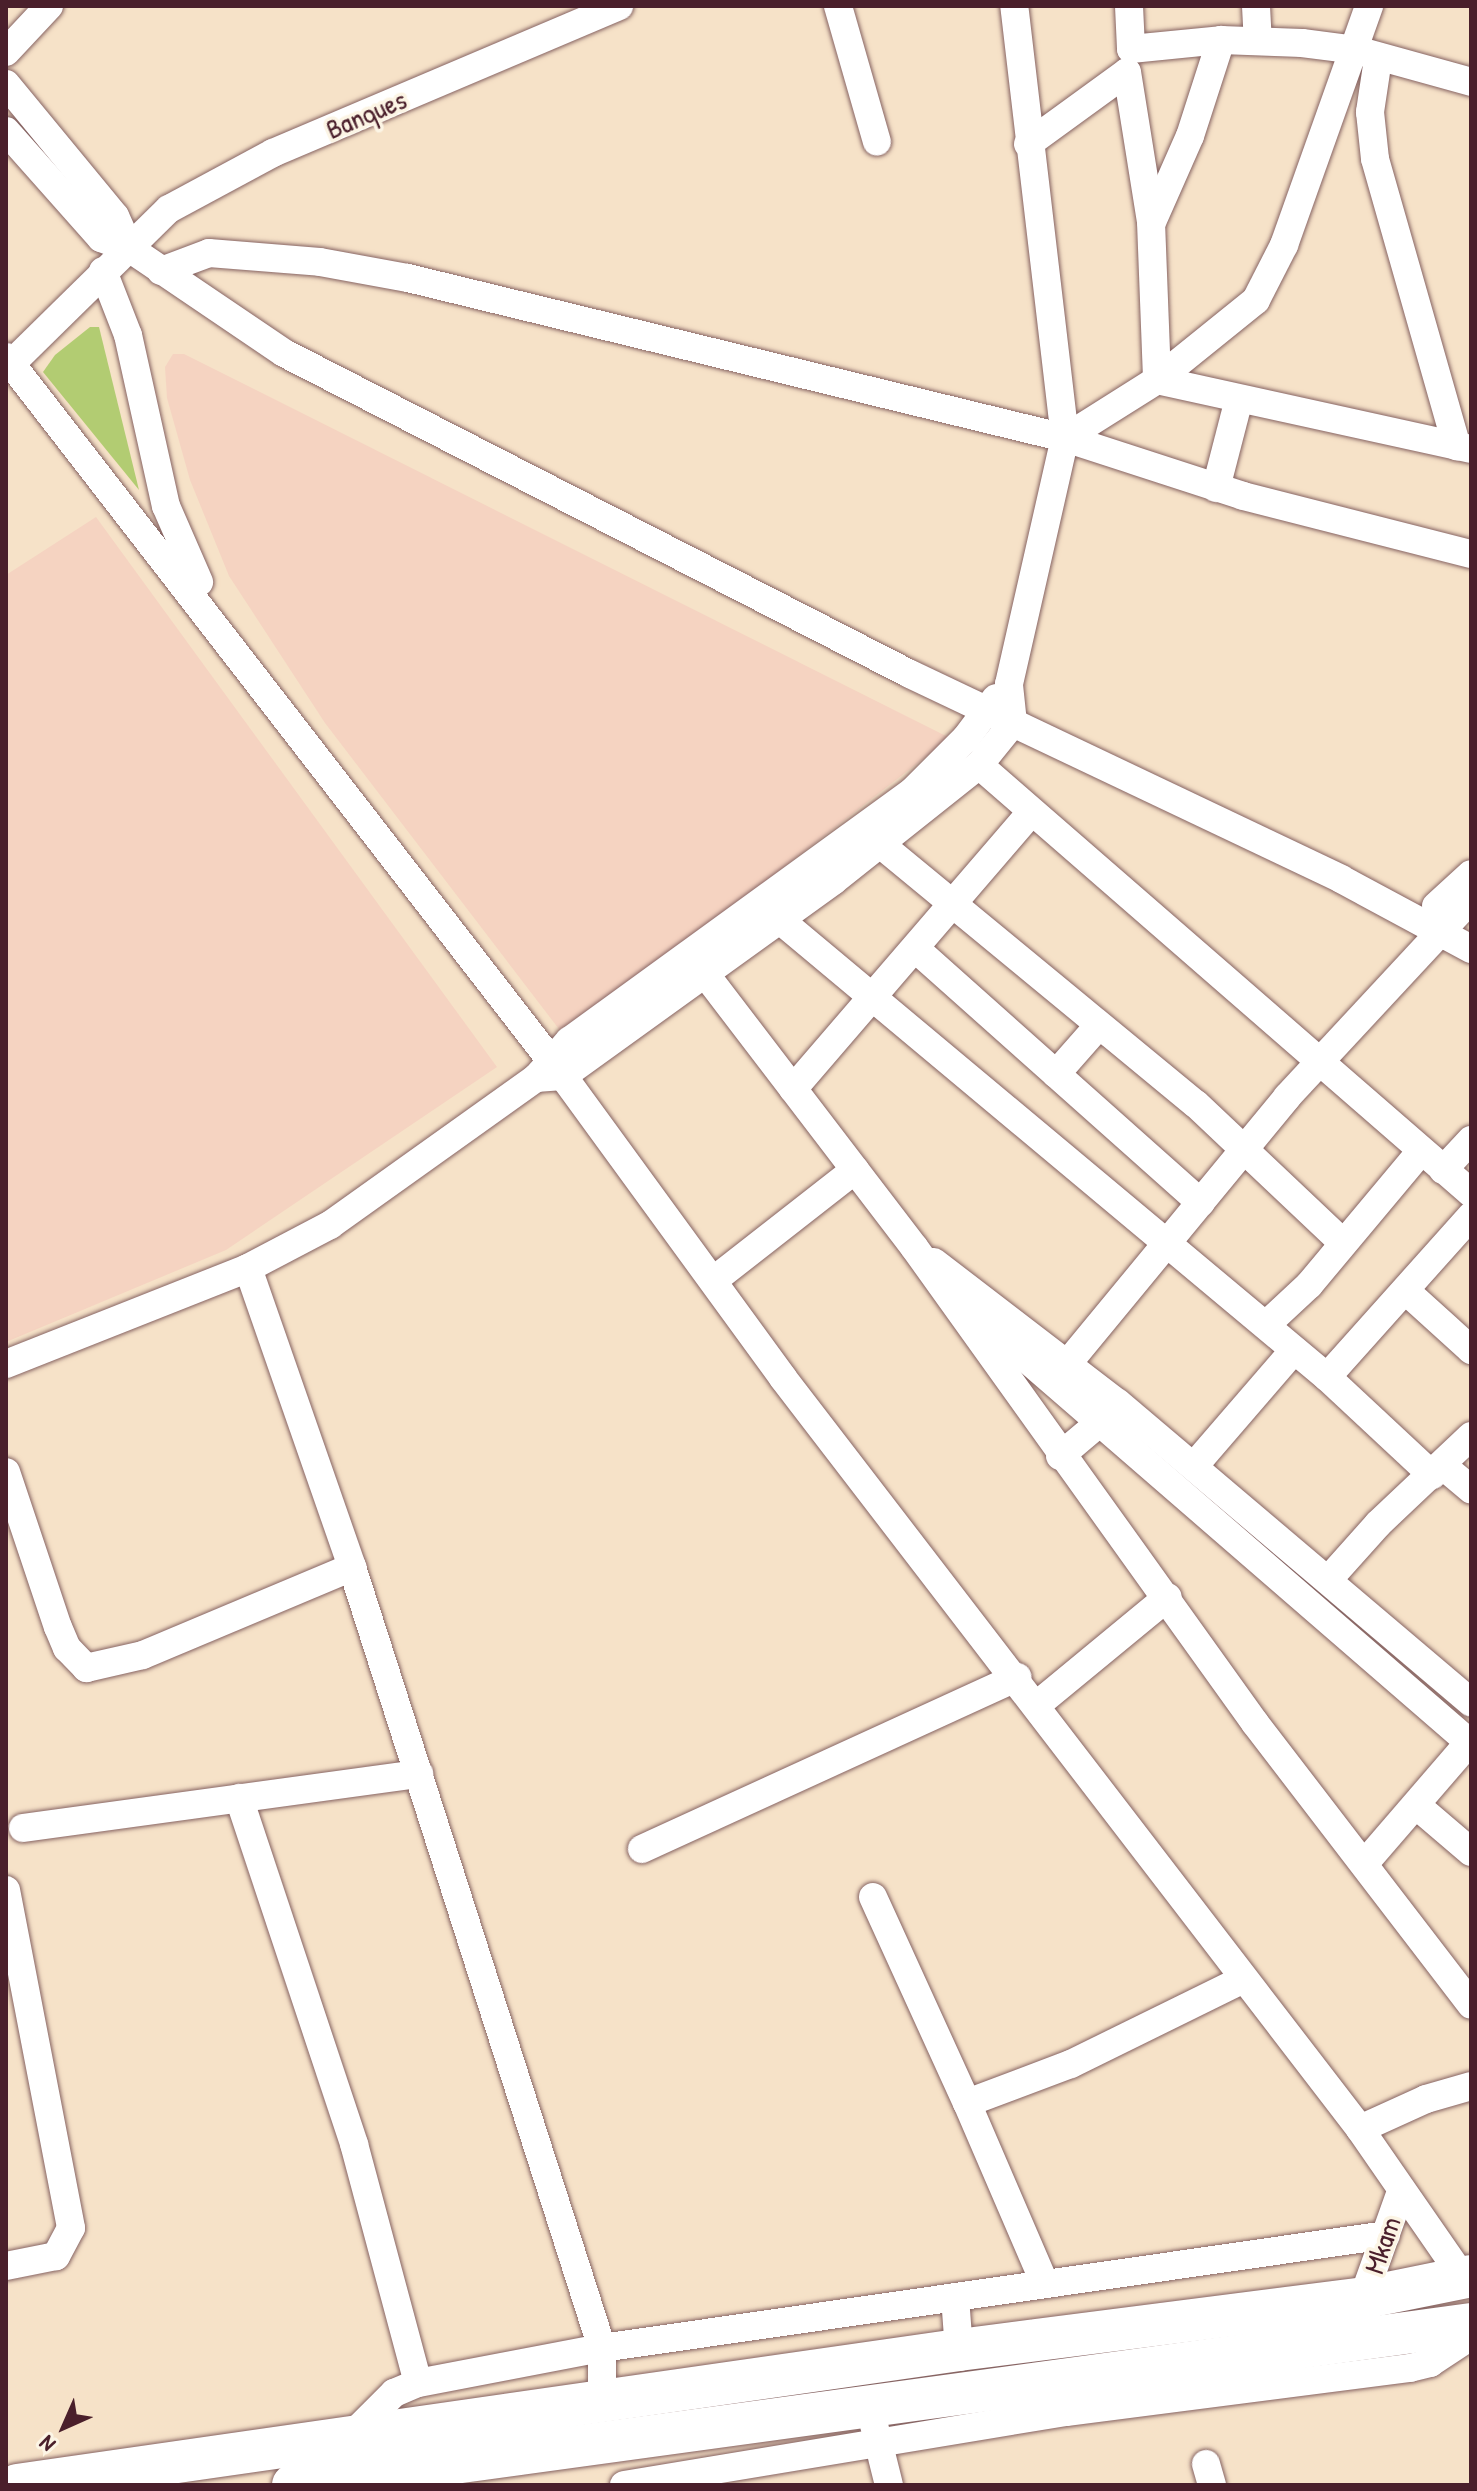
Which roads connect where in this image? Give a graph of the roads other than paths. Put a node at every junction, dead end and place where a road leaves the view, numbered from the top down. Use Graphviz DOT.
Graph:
graph roads {
  1 [pos="49,6"];
  2 [pos="619,6"];
  3 [pos="838,6"];
  4 [pos="1014,6"];
  5 [pos="1129,6"];
  6 [pos="1256,6"];
  7 [pos="1369,6"];
  8 [pos="1221,40"];
  9 [pos="1258,40"];
  10 [pos="6,52"];
  11 [pos="1367,55"];
  12 [pos="1129,61"];
  13 [pos="1469,74"];
  14 [pos="6,84"];
  15 [pos="6,131"];
  16 [pos="877,142"];
  17 [pos="1028,144"];
  18 [pos="1151,222"];
  19 [pos="129,248"];
  20 [pos="103,271"];
  21 [pos="161,271"];
  22 [pos="8,361"];
  23 [pos="1157,380"];
  24 [pos="1239,399"];
  25 [pos="1065,438"];
  26 [pos="1464,448"];
  27 [pos="1216,488"];
  28 [pos="1471,554"];
  29 [pos="233,646"];
  30 [pos="1009,684"];
  31 [pos="985,710"];
  32 [pos="1013,723"];
  33 [pos="979,765"];
  34 [pos="1030,813"];
  35 [pos="871,836"];
  36 [pos="1471,874"];
  37 [pos="1471,899"];
  38 [pos="956,905"];
  39 [pos="780,920"];
  40 [pos="1426,927"];
  41 [pos="1471,949"];
  42 [pos="917,950"];
  43 [pos="698,964"];
  44 [pos="873,1000"];
  45 [pos="1099,1025"];
  46 [pos="1318,1063"];
  47 [pos="549,1071"];
  48 [pos="1056,1074"];
  49 [pos="793,1089"];
  50 [pos="1471,1140"];
  51 [pos="1421,1151"];
  52 [pos="1241,1152"];
  53 [pos="855,1170"];
  54 [pos="1443,1170"];
  55 [pos="1471,1193"];
  56 [pos="1201,1203"];
  57 [pos="1471,1216"];
  58 [pos="1343,1243"];
  59 [pos="1168,1244"];
  60 [pos="914,1247"];
  61 [pos="248,1268"];
  62 [pos="714,1280"];
  63 [pos="938,1282"];
  64 [pos="1406,1291"];
  65 [pos="1266,1325"];
  66 [pos="1294,1350"];
  67 [pos="1471,1350"];
  68 [pos="1068,1363"];
  69 [pos="6,1364"];
  70 [pos="1327,1377"];
  71 [pos="1099,1423"];
  72 [pos="1471,1436"];
  73 [pos="1060,1456"];
  74 [pos="1194,1466"];
  75 [pos="1437,1470"];
  76 [pos="6,1472"];
  77 [pos="1471,1489"];
  78 [pos="1254,1537"];
  79 [pos="352,1567"];
  80 [pos="1328,1580"];
  81 [pos="1168,1597"];
  82 [pos="1017,1677"];
  83 [pos="1471,1702"];
  84 [pos="1038,1704"];
  85 [pos="1470,1742"];
  86 [pos="419,1774"];
  87 [pos="239,1798"];
  88 [pos="1416,1805"];
  89 [pos="23,1828"];
  90 [pos="642,1849"];
  91 [pos="1471,1852"];
  92 [pos="1365,1863"];
  93 [pos="6,1890"];
  94 [pos="873,1897"];
  95 [pos="1242,1980"];
  96 [pos="1471,2005"];
  97 [pos="1471,2086"];
  98 [pos="967,2103"];
  99 [pos="1360,2129"];
  100 [pos="1401,2191"];
  101 [pos="1386,2235"];
  102 [pos="6,2266"];
  103 [pos="1468,2278"];
  104 [pos="1045,2284"];
  105 [pos="955,2297"];
  106 [pos="1363,2298"];
  107 [pos="1471,2324"];
  108 [pos="1471,2336"];
  109 [pos="602,2348"];
  110 [pos="959,2350"];
  111 [pos="418,2383"];
  112 [pos="602,2402"];
  113 [pos="972,2409"];
  114 [pos="874,2424"];
  115 [pos="349,2438"];
  116 [pos="17,2485"];
  117 [pos="293,2485"];
  118 [pos="624,2485"];
  119 [pos="889,2485"];
  1 -- 10 [label="street"];
  2 -- 19 [label="street, Banques"];
  3 -- 16 [label="street"];
  4 -- 17 [label="street"];
  5 -- 12 [label="street"];
  6 -- 9 [label="street"];
  7 -- 11 [label="street"];
  8 -- 9 [label="street"];
  8 -- 12 [label="street"];
  8 -- 18 [label="street"];
  9 -- 11 [label="street"];
  11 -- 13 [label="street"];
  11 -- 23 [label="street"];
  11 -- 26 [label="street"];
  12 -- 17 [label="street"];
  12 -- 18 [label="street"];
  14 -- 19 [label="street"];
  15 -- 19 [label="street"];
  17 -- 25 [label="street"];
  18 -- 23 [label="street"];
  19 -- 20 [label="street, Banques"];
  19 -- 21 [label="street"];
  20 -- 22 [label="street, Banques"];
  20 -- 29 [label="street"];
  21 -- 25 [label="street"];
  21 -- 31 [label="street"];
  22 -- 29 [label="street"];
  23 -- 24 [label="street"];
  23 -- 25 [label="street"];
  24 -- 26 [label="street"];
  24 -- 27 [label="street"];
  25 -- 27 [label="street"];
  25 -- 30 [label="street"];
  27 -- 28 [label="street"];
  29 -- 47 [label="street"];
  30 -- 31 [label="street"];
  30 -- 32 [label="street"];
  31 -- 32 [label="street"];
  31 -- 35 [label="street"];
  32 -- 33 [label="street"];
  32 -- 40 [label="street"];
  33 -- 34 [label="street"];
  33 -- 35 [label="street"];
  34 -- 38 [label="street"];
  34 -- 46 [label="street"];
  35 -- 38 [label="street"];
  35 -- 39 [label="street"];
  35 -- 43 [label="street"];
  36 -- 40 [label="street"];
  37 -- 40 [label="street"];
  38 -- 42 [label="street"];
  38 -- 45 [label="street"];
  39 -- 43 [label="street"];
  39 -- 44 [label="street"];
  40 -- 41 [label="street"];
  40 -- 46 [label="street"];
  42 -- 44 [label="street"];
  42 -- 48 [label="street"];
  43 -- 47 [label="street"];
  43 -- 49 [label="street"];
  44 -- 49 [label="street"];
  44 -- 59 [label="street"];
  45 -- 48 [label="street"];
  45 -- 52 [label="street"];
  46 -- 51 [label="street"];
  46 -- 52 [label="street"];
  47 -- 61 [label="street"];
  47 -- 62 [label="street"];
  48 -- 56 [label="street"];
  49 -- 53 [label="street"];
  50 -- 54 [label="street"];
  51 -- 54 [label="street"];
  51 -- 58 [label="street"];
  52 -- 56 [label="street"];
  52 -- 58 [label="street"];
  53 -- 60 [label="street"];
  53 -- 62 [label="street"];
  54 -- 55 [label="street"];
  56 -- 59 [label="street"];
  57 -- 64 [label="street"];
  58 -- 65 [label="street"];
  59 -- 65 [label="street"];
  59 -- 68 [label="street"];
  60 -- 63 [label="street"];
  60 -- 68 [label="street"];
  61 -- 69 [label="street"];
  61 -- 79 [label="street"];
  62 -- 82 [label="street"];
  63 -- 71 [label="street"];
  63 -- 73 [label="street"];
  64 -- 67 [label="street"];
  64 -- 70 [label="street"];
  65 -- 66 [label="street"];
  66 -- 70 [label="street"];
  66 -- 74 [label="street"];
  68 -- 74 [label="street"];
  70 -- 75 [label="street"];
  71 -- 73 [label="street"];
  71 -- 78 [label="street"];
  72 -- 75 [label="street"];
  73 -- 81 [label="street"];
  74 -- 78 [label="street"];
  75 -- 77 [label="street"];
  75 -- 80 [label="street"];
  76 -- 79 [label="street"];
  78 -- 80 [label="street"];
  78 -- 85 [label="street"];
  79 -- 86 [label="street"];
  80 -- 83 [label="street"];
  81 -- 84 [label="street"];
  81 -- 92 [label="street"];
  82 -- 84 [label="street"];
  82 -- 90 [label="street"];
  84 -- 95 [label="street"];
  85 -- 88 [label="street"];
  86 -- 87 [label="street"];
  86 -- 109 [label="street"];
  87 -- 89 [label="street"];
  87 -- 111 [label="street"];
  88 -- 91 [label="street"];
  88 -- 92 [label="street"];
  92 -- 96 [label="street"];
  93 -- 102 [label="street"];
  94 -- 98 [label="street"];
  95 -- 98 [label="street"];
  95 -- 99 [label="street"];
  97 -- 99 [label="street"];
  98 -- 104 [label="street"];
  99 -- 100 [label="street"];
  100 -- 101 [label="street, Mkam"];
  100 -- 103 [label="street"];
  101 -- 104 [label="street"];
  101 -- 106 [label="street, Mkam"];
  103 -- 106 [label="highway"];
  104 -- 105 [label="street"];
  105 -- 109 [label="street"];
  105 -- 110 [label="street"];
  106 -- 110 [label="highway"];
  107 -- 113 [label="highway"];
  108 -- 113 [label="street"];
  109 -- 111 [label="street"];
  109 -- 112 [label="street"];
  110 -- 112 [label="highway"];
  111 -- 115 [label="street"];
  112 -- 115 [label="highway"];
  113 -- 114 [label="highway"];
  114 -- 117 [label="highway"];
  114 -- 118 [label="street"];
  114 -- 119 [label="street"];
  115 -- 116 [label="highway"];
}
